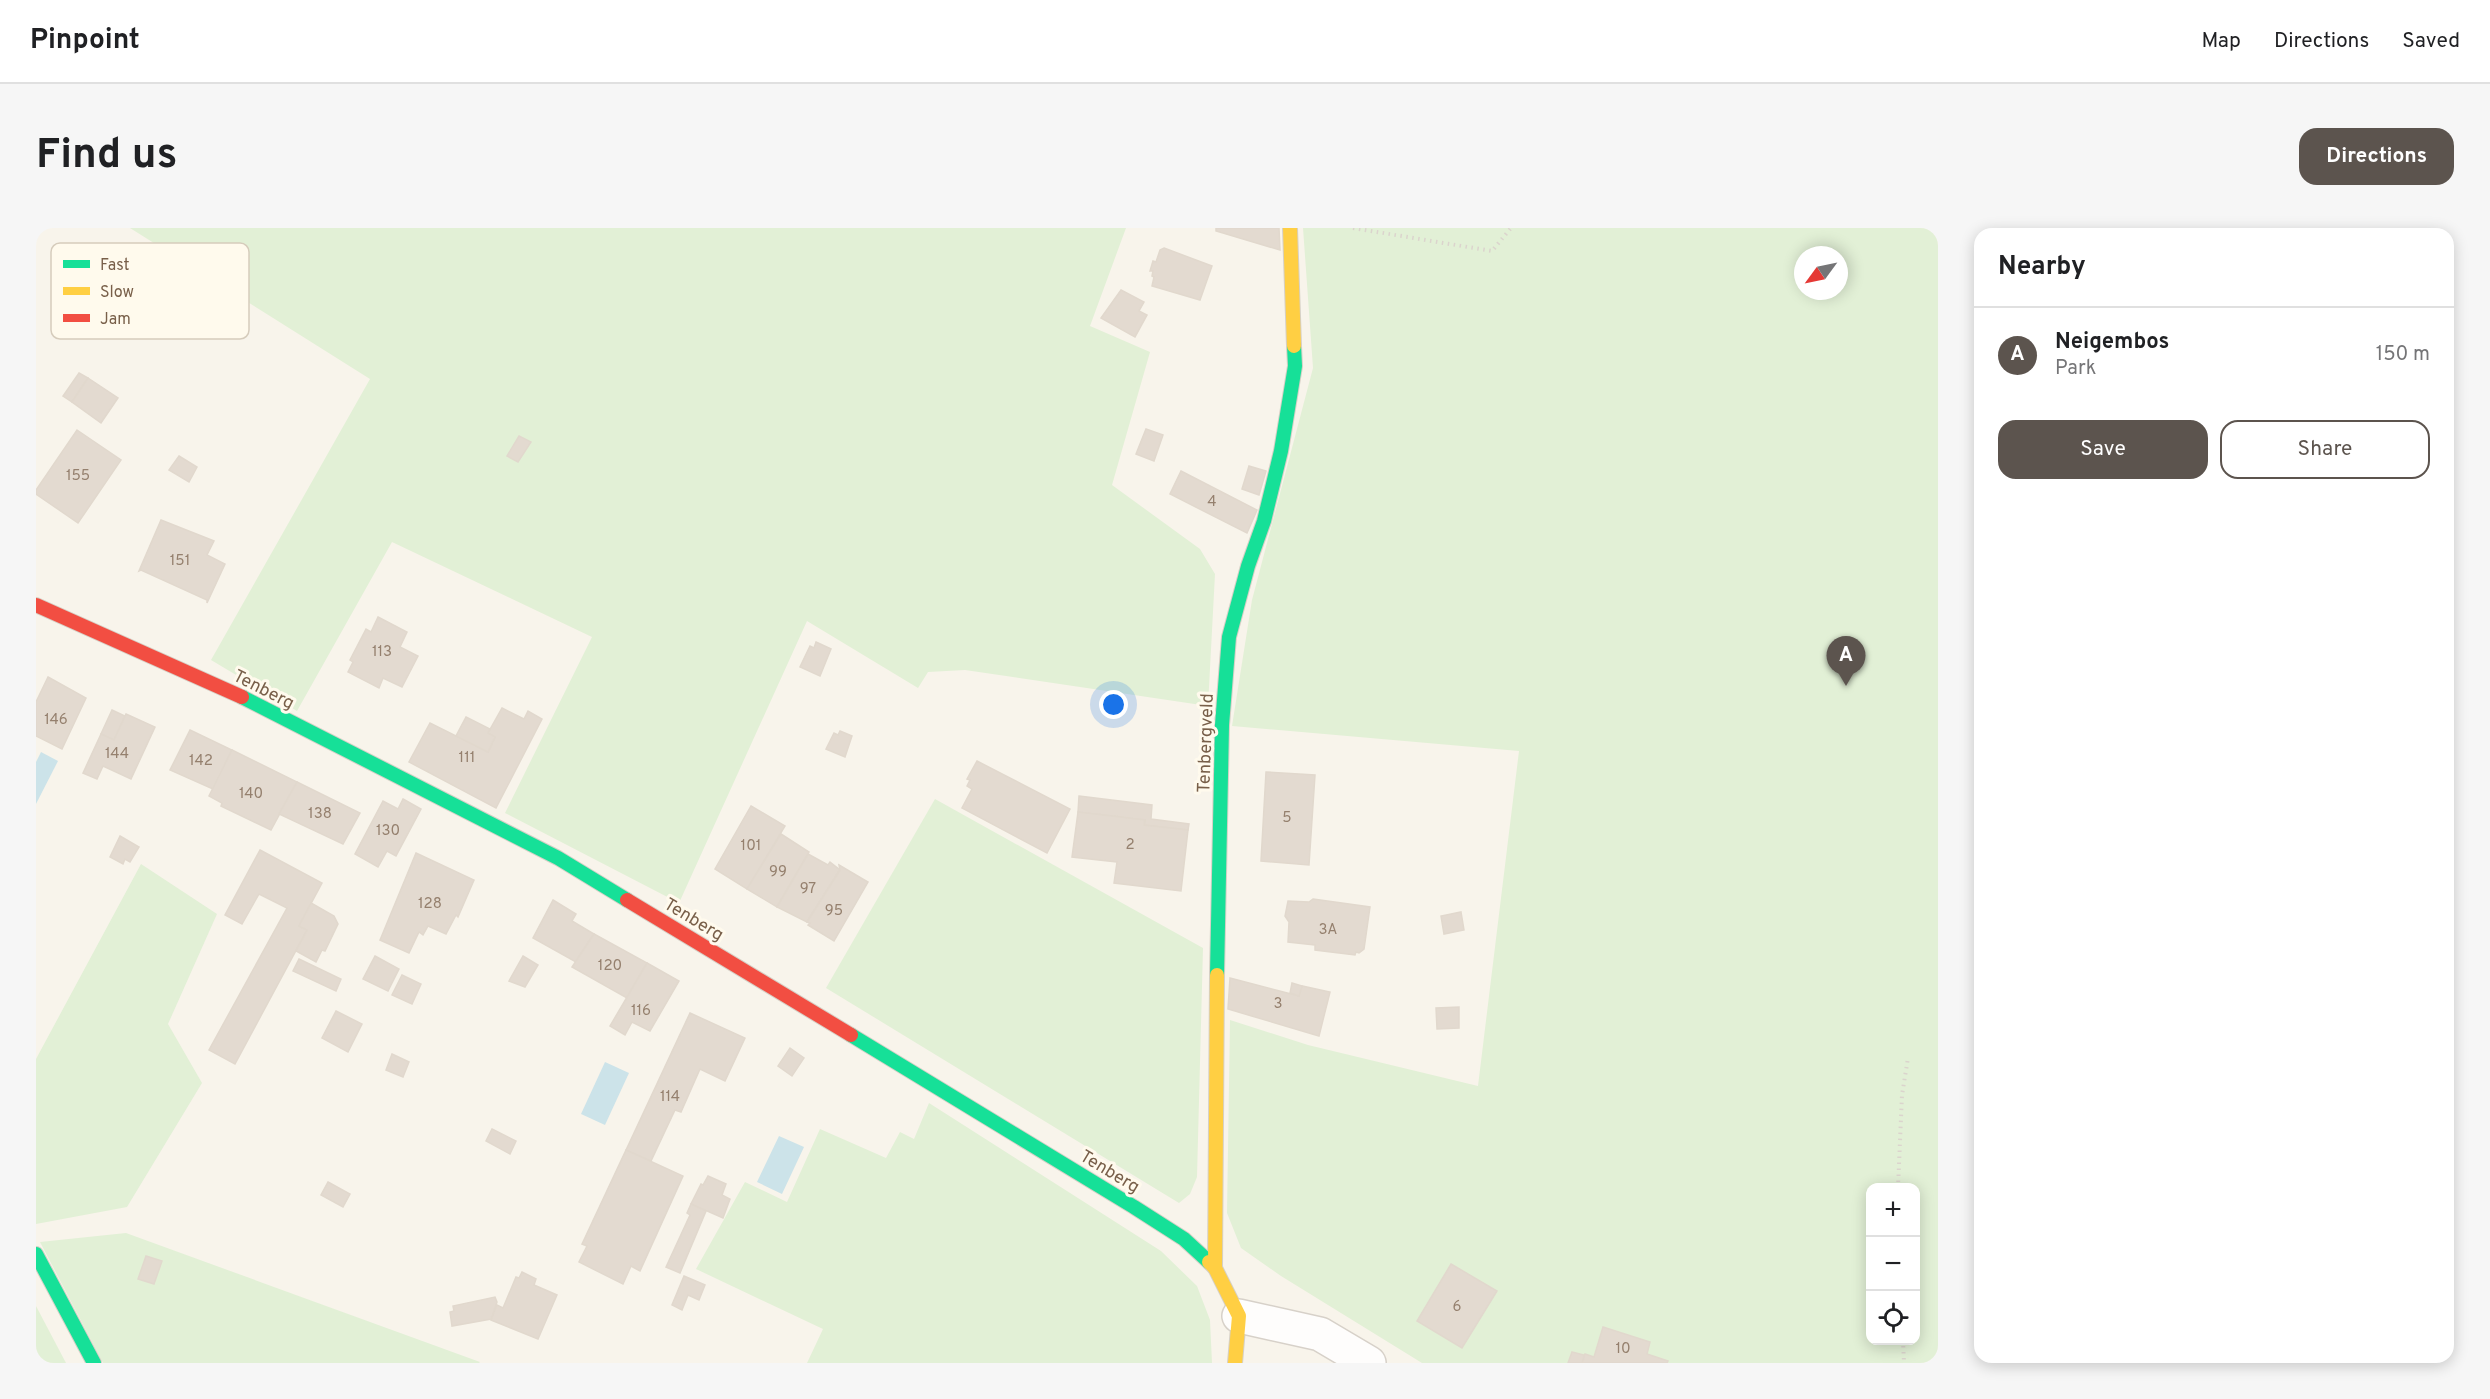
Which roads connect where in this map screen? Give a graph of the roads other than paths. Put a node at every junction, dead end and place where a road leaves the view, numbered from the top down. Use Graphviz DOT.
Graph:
graph roads {
  1 [pos="1290,228"];
  2 [pos="36,605"];
  3 [pos="36,1254"];
  4 [pos="1215,1268"];
  5 [pos="1239,1316"];
  6 [pos="94,1363"];
  7 [pos="1235,1363"];
  8 [pos="1369,1363"];
  1 -- 4 [label="street, Tenbergveld"];
  2 -- 4 [label="street, Tenberg"];
  3 -- 6 [label="street"];
  4 -- 5 [label="street, Tenberg"];
  5 -- 7 [label="street"];
  5 -- 8 [label="street"];
}
